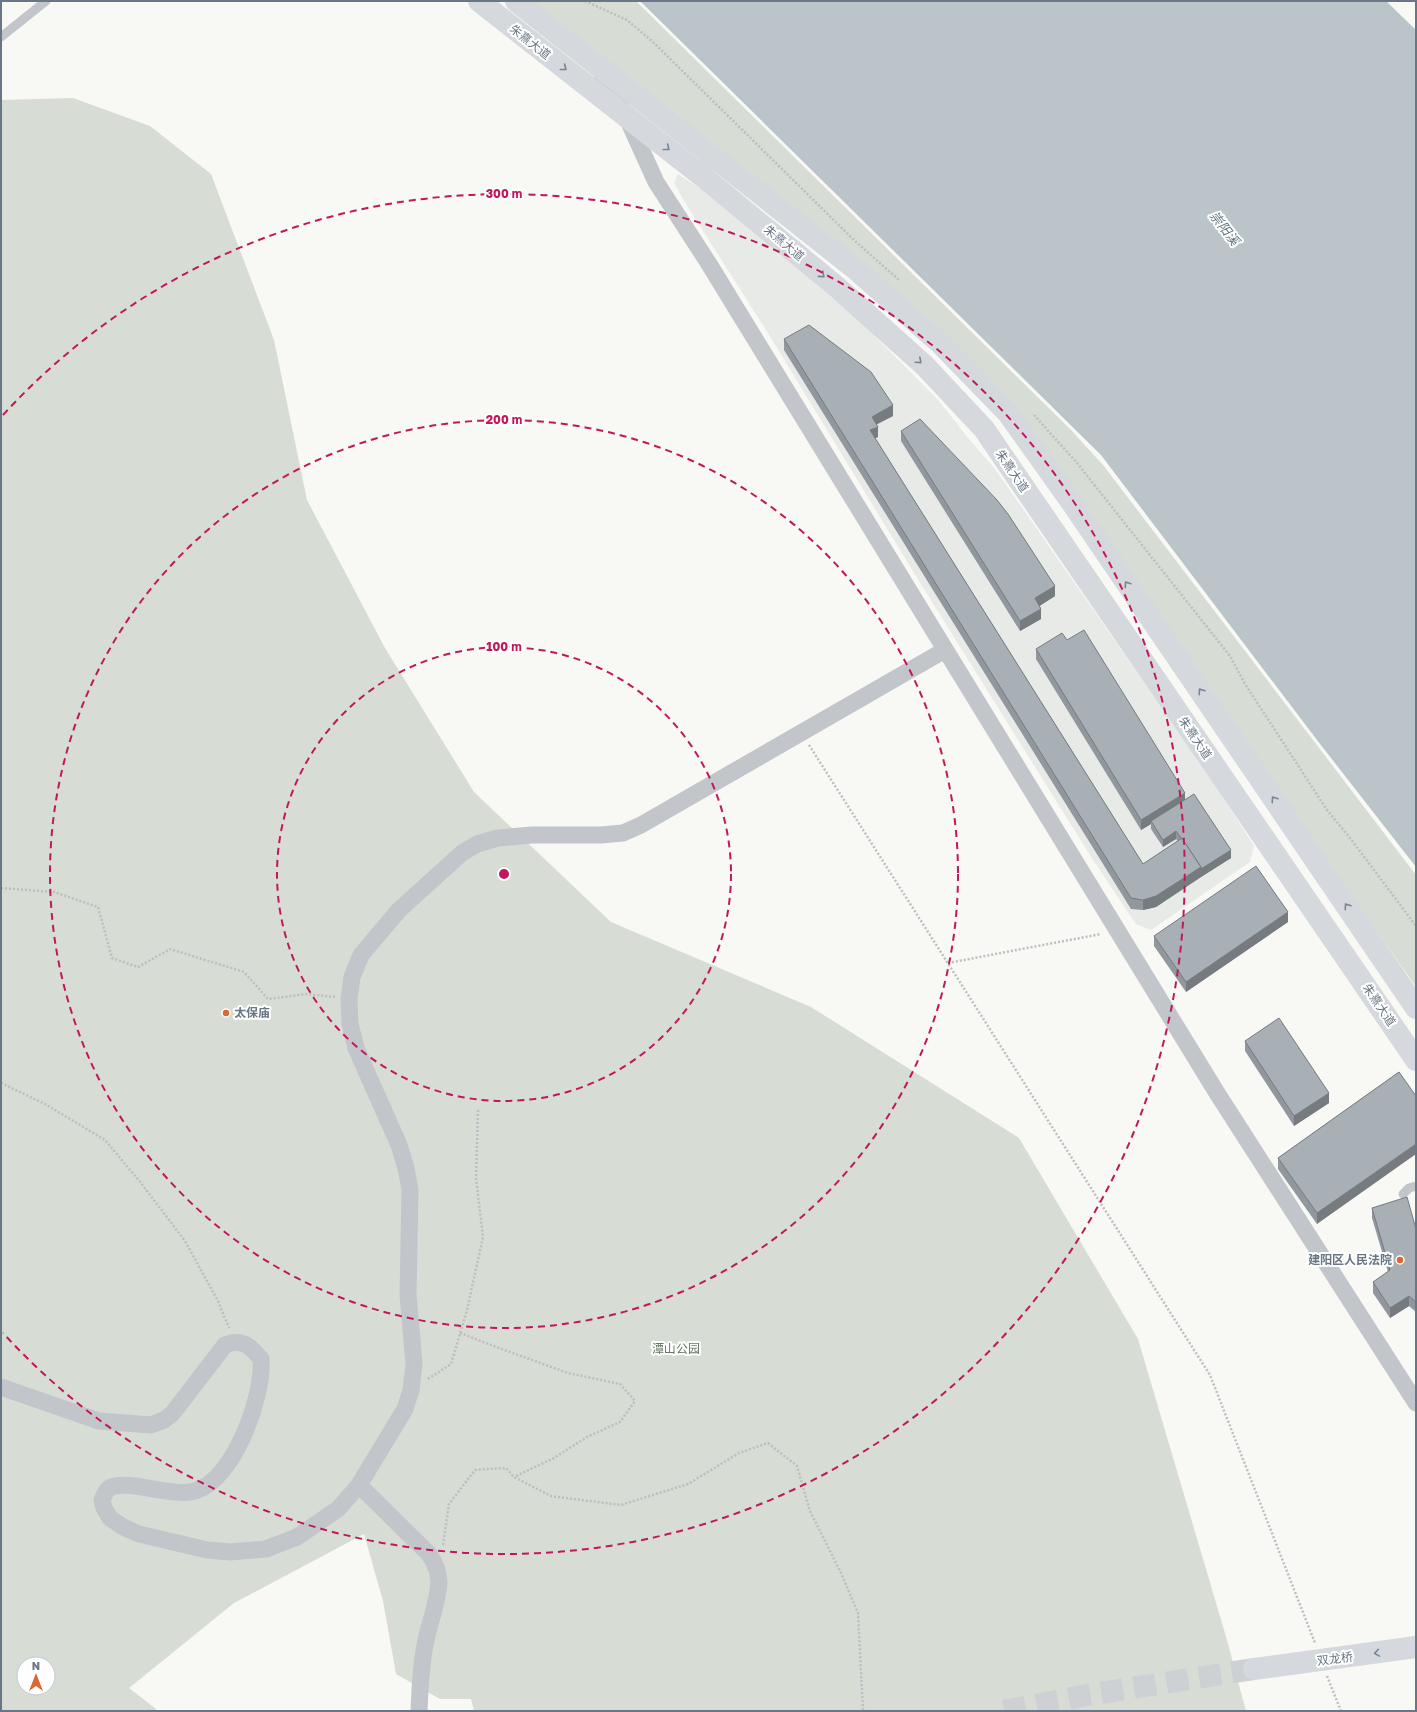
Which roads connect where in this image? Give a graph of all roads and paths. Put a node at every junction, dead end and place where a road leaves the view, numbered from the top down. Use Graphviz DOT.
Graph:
graph roads {
  1 [pos="46,1"];
  2 [pos="479,1"];
  3 [pos="516,1"];
  4 [pos="1,37"];
  5 [pos="596,64"];
  6 [pos="627,118"];
  7 [pos="946,650"];
  8 [pos="802,733"];
  9 [pos="1,888"];
  10 [pos="1363,930"];
  11 [pos="1117,931"];
  12 [pos="948,963"];
  13 [pos="1416,990"];
  14 [pos="349,999"];
  15 [pos="1416,1008"];
  16 [pos="1416,1060"];
  17 [pos="1,1083"];
  18 [pos="478,1110"];
  19 [pos="1416,1186"];
  20 [pos="1403,1194"];
  21 [pos="460,1333"];
  22 [pos="234,1341"];
  23 [pos="1,1388"];
  24 [pos="411,1390"];
  25 [pos="1416,1403"];
  26 [pos="514,1477"];
  27 [pos="359,1485"];
  28 [pos="437,1565"];
  29 [pos="1316,1645"];
  30 [pos="1416,1647"];
  31 [pos="1254,1669"];
  32 [pos="1327,1674"];
  33 [pos="419,1711"];
  34 [pos="863,1711"];
  35 [pos="1341,1711"];
  1 -- 4 [label="lane"];
  2 -- 6 [label="main road, 朱熹大道, one-way"];
  3 -- 5 [label="main road, 朱熹大道"];
  5 -- 6 [label="street"];
  10 -- 5 [label="main road, 朱熹大道, one-way"];
  6 -- 7 [label="street"];
  6 -- 16 [label="main road, 朱熹大道, one-way"];
  7 -- 8 [label="street"];
  7 -- 11 [label="street"];
  8 -- 12 [label="path"];
  8 -- 14 [label="street"];
  9 -- 14 [label="path"];
  10 -- 13 [label="main road"];
  10 -- 15 [label="main road, 朱熹大道"];
  11 -- 12 [label="path"];
  11 -- 25 [label="street"];
  12 -- 29 [label="path"];
  14 -- 24 [label="street"];
  17 -- 22 [label="path"];
  18 -- 21 [label="path"];
  19 -- 20 [label="lane"];
  21 -- 24 [label="path"];
  21 -- 26 [label="path"];
  22 -- 23 [label="street"];
  22 -- 27 [label="street"];
  24 -- 27 [label="street"];
  26 -- 28 [label="path"];
  26 -- 34 [label="path"];
  27 -- 28 [label="street"];
  28 -- 33 [label="street"];
  30 -- 31 [label="main road, 双龙桥, one-way"];
  32 -- 35 [label="path"];
}
